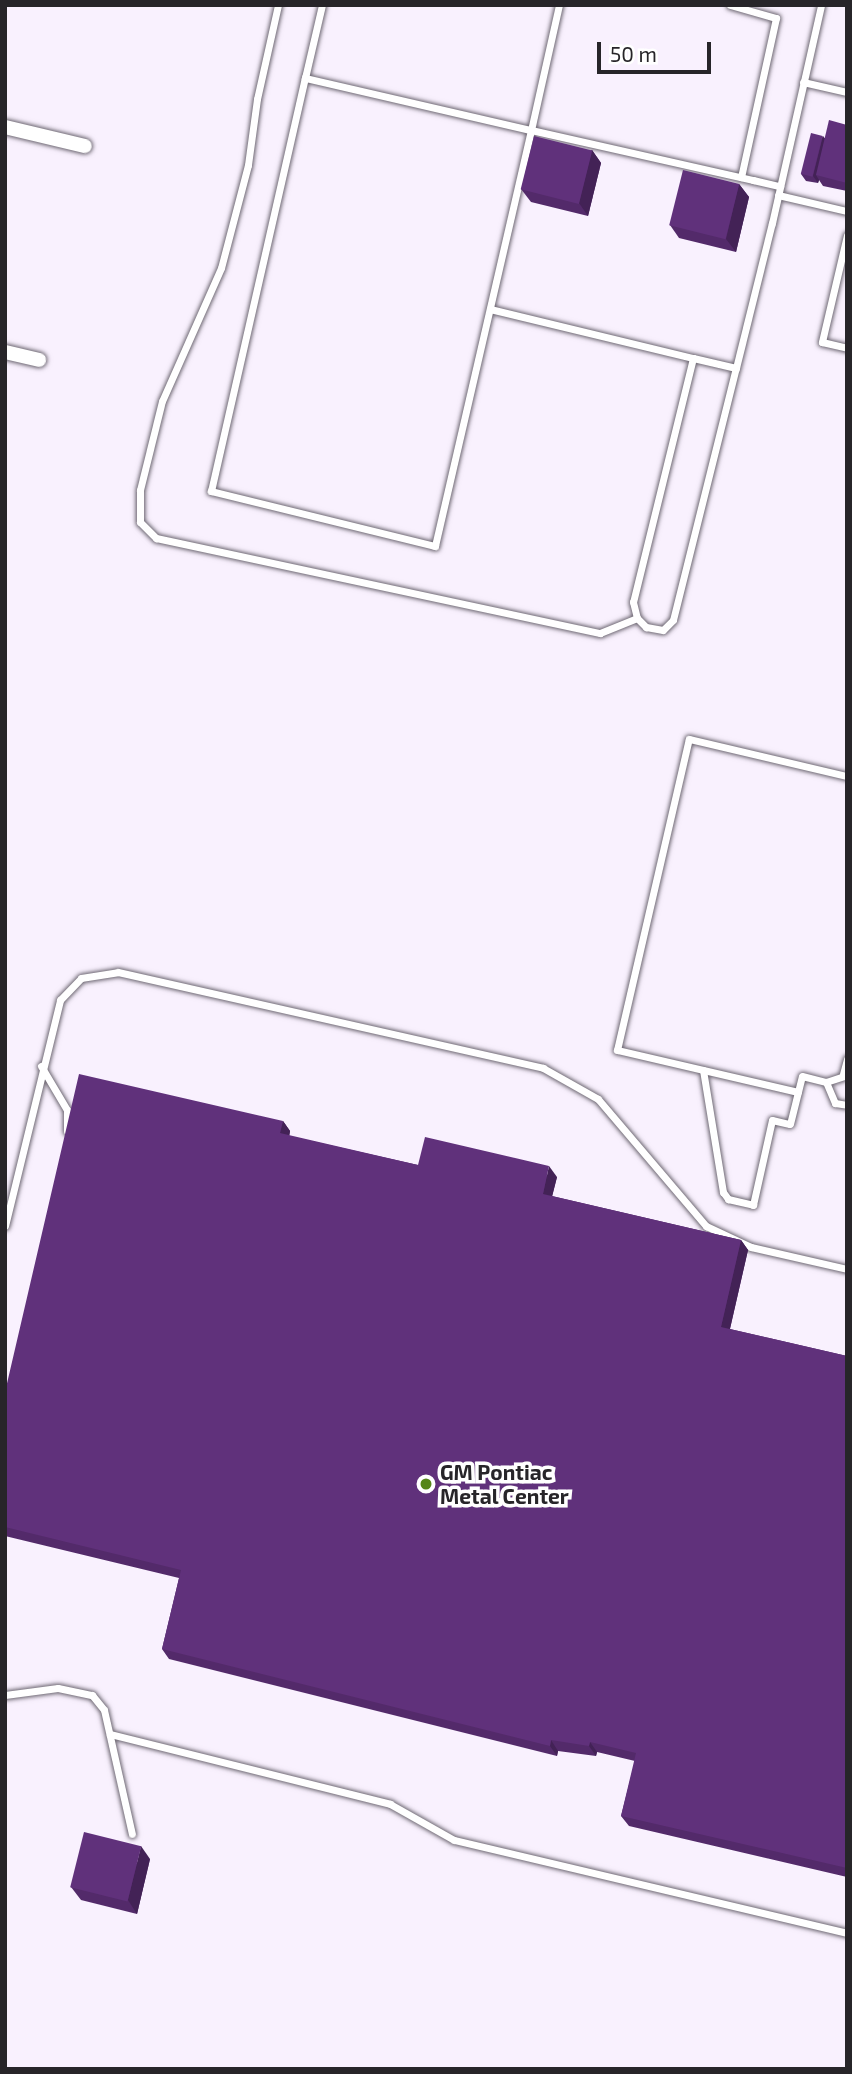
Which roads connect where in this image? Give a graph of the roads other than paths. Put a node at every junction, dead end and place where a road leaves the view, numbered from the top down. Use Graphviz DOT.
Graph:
graph roads {
  1 [pos="278,5"];
  2 [pos="322,5"];
  3 [pos="559,5"];
  4 [pos="730,5"];
  5 [pos="821,5"];
  6 [pos="305,78"];
  7 [pos="803,82"];
  8 [pos="847,92"];
  9 [pos="5,127"];
  10 [pos="531,130"];
  11 [pos="85,146"];
  12 [pos="741,177"];
  13 [pos="780,186"];
  14 [pos="778,195"];
  15 [pos="847,211"];
  16 [pos="847,235"];
  17 [pos="490,309"];
  18 [pos="847,348"];
  19 [pos="5,352"];
  20 [pos="693,358"];
  21 [pos="38,360"];
  22 [pos="736,368"];
  23 [pos="636,618"];
  24 [pos="847,776"];
  25 [pos="847,1059"];
  26 [pos="41,1066"];
  27 [pos="702,1070"];
  28 [pos="845,1075"];
  29 [pos="826,1082"];
  30 [pos="798,1092"];
  31 [pos="847,1105"];
  32 [pos="65,1141"];
  33 [pos="5,1226"];
  34 [pos="847,1269"];
  35 [pos="5,1695"];
  36 [pos="110,1734"];
  37 [pos="132,1834"];
  38 [pos="847,1933"];
  1 -- 23 [label="lane"];
  2 -- 6 [label="lane"];
  3 -- 10 [label="lane"];
  4 -- 12 [label="lane"];
  5 -- 7 [label="lane"];
  6 -- 10 [label="lane"];
  6 -- 17 [label="lane"];
  7 -- 8 [label="lane"];
  7 -- 13 [label="lane"];
  9 -- 11 [label="street"];
  10 -- 12 [label="lane"];
  10 -- 17 [label="lane"];
  12 -- 13 [label="lane"];
  13 -- 14 [label="lane"];
  14 -- 15 [label="lane"];
  14 -- 22 [label="lane"];
  16 -- 18 [label="lane"];
  17 -- 20 [label="lane"];
  19 -- 21 [label="street"];
  20 -- 22 [label="lane"];
  20 -- 23 [label="lane"];
  22 -- 23 [label="lane"];
  24 -- 27 [label="lane"];
  25 -- 28 [label="lane"];
  26 -- 32 [label="lane"];
  26 -- 33 [label="lane"];
  26 -- 34 [label="lane"];
  27 -- 30 [label="lane"];
  27 -- 30 [label="lane"];
  28 -- 29 [label="lane"];
  29 -- 30 [label="lane"];
  29 -- 31 [label="lane"];
  35 -- 36 [label="lane"];
  36 -- 37 [label="lane"];
  36 -- 38 [label="lane"];
}
